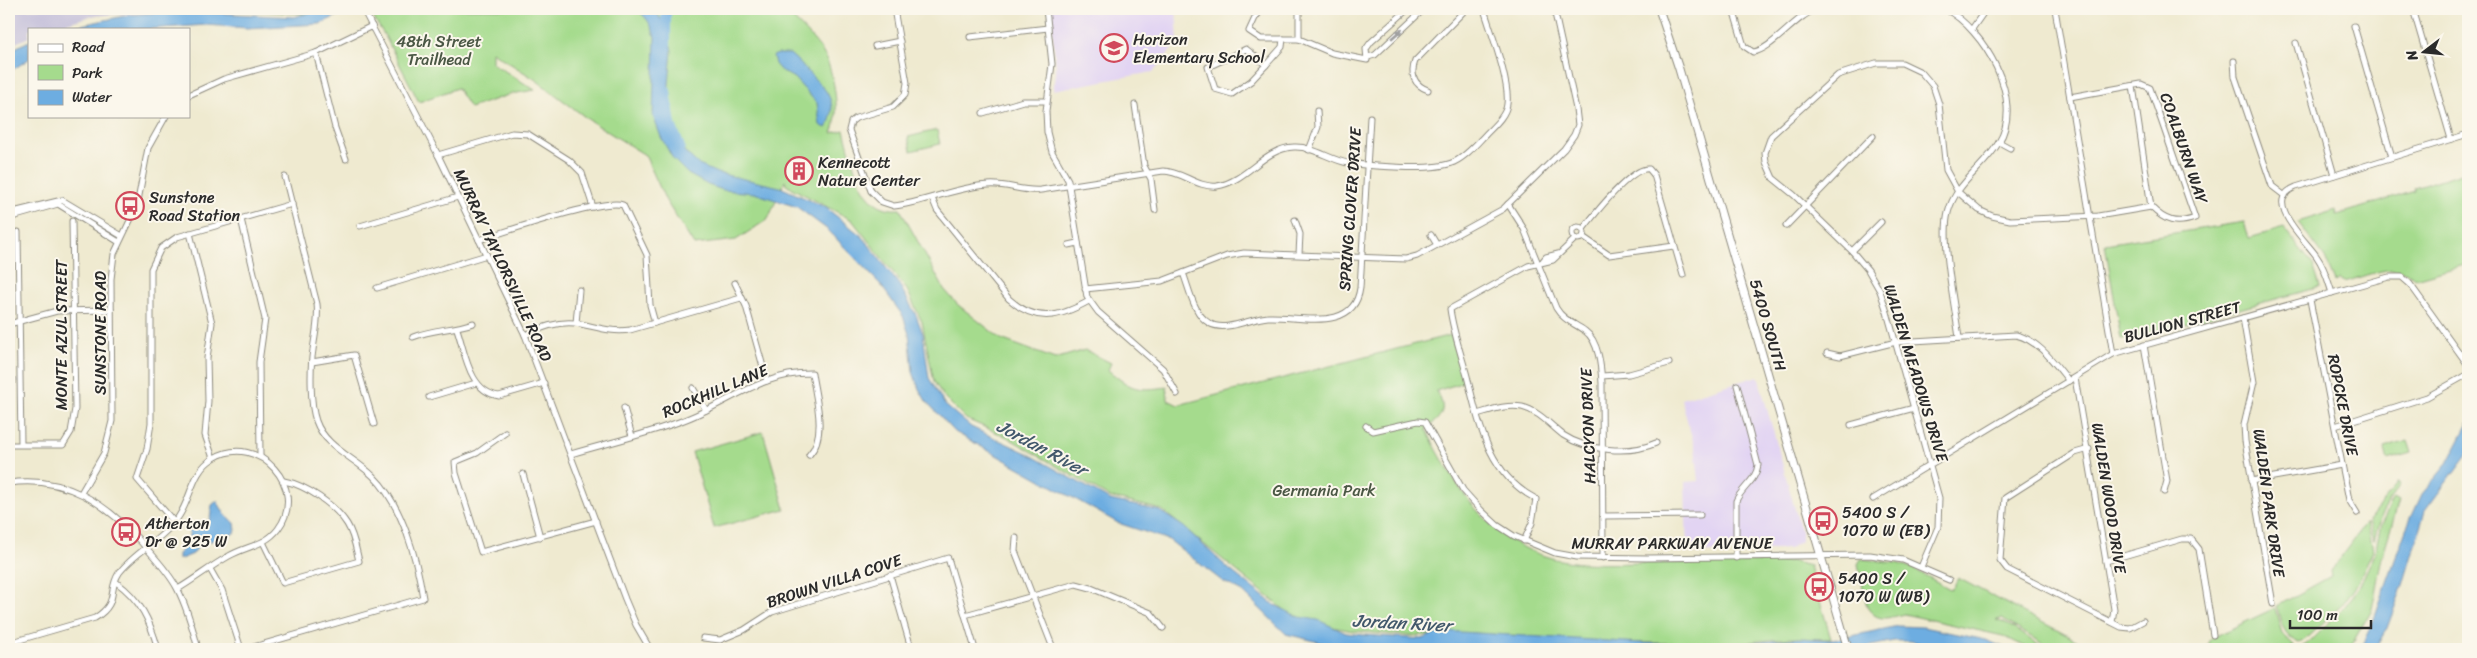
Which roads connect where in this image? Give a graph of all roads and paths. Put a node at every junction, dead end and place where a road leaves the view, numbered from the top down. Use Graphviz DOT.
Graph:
graph roads {
  1 [pos="363,9"];
  2 [pos="894,9"];
  3 [pos="1046,9"];
  4 [pos="1262,9"];
  5 [pos="1299,9"];
  6 [pos="1408,9"];
  7 [pos="1424,9"];
  8 [pos="1466,9"];
  9 [pos="1484,9"];
  10 [pos="1554,9"];
  11 [pos="1659,9"];
  12 [pos="1733,9"];
  13 [pos="1817,9"];
  14 [pos="1946,9"];
  15 [pos="1986,9"];
  16 [pos="2055,9"];
  17 [pos="2413,9"];
  18 [pos="372,26"];
  19 [pos="2354,26"];
  20 [pos="1048,28"];
  21 [pos="1972,29"];
  22 [pos="970,37"];
  23 [pos="1283,39"];
  24 [pos="1298,39"];
  25 [pos="900,41"];
  26 [pos="2296,43"];
  27 [pos="875,46"];
  28 [pos="316,53"];
  29 [pos="1368,59"];
  30 [pos="2234,62"];
  31 [pos="1266,65"];
  32 [pos="2133,86"];
  33 [pos="1428,90"];
  34 [pos="190,95"];
  35 [pos="2070,97"];
  36 [pos="1047,102"];
  37 [pos="1134,106"];
  38 [pos="1317,111"];
  39 [pos="983,113"];
  40 [pos="1370,117"];
  41 [pos="165,118"];
  42 [pos="2468,134"];
  43 [pos="1873,136"];
  44 [pos="2451,139"];
  45 [pos="2000,142"];
  46 [pos="2010,148"];
  47 [pos="1309,150"];
  48 [pos="438,155"];
  49 [pos="2392,158"];
  50 [pos="346,159"];
  51 [pos="1368,164"];
  52 [pos="1148,173"];
  53 [pos="2334,176"];
  54 [pos="285,177"];
  55 [pos="1068,185"];
  56 [pos="1958,192"];
  57 [pos="2285,196"];
  58 [pos="458,197"];
  59 [pos="932,198"];
  60 [pos="292,204"];
  61 [pos="1508,204"];
  62 [pos="1806,205"];
  63 [pos="593,207"];
  64 [pos="2151,207"];
  65 [pos="1155,210"];
  66 [pos="9,213"];
  67 [pos="2090,216"];
  68 [pos="9,218"];
  69 [pos="241,219"];
  70 [pos="1295,220"];
  71 [pos="72,221"];
  72 [pos="1881,222"];
  73 [pos="360,226"];
  74 [pos="1786,226"];
  75 [pos="1583,229"];
  76 [pos="18,232"];
  77 [pos="190,233"];
  78 [pos="1431,235"];
  79 [pos="122,236"];
  80 [pos="1583,237"];
  81 [pos="1576,239"];
  82 [pos="479,240"];
  83 [pos="119,242"];
  84 [pos="1078,243"];
  85 [pos="1069,245"];
  86 [pos="1437,245"];
  87 [pos="1674,246"];
  88 [pos="1852,251"];
  89 [pos="1299,254"];
  90 [pos="487,255"];
  91 [pos="1362,258"];
  92 [pos="1540,262"];
  93 [pos="1183,273"];
  94 [pos="1683,276"];
  95 [pos="735,283"];
  96 [pos="377,288"];
  97 [pos="1085,289"];
  98 [pos="579,290"];
  99 [pos="2332,293"];
  100 [pos="741,298"];
  101 [pos="2310,300"];
  102 [pos="1089,301"];
  103 [pos="73,310"];
  104 [pos="112,310"];
  105 [pos="2243,318"];
  106 [pos="19,321"];
  107 [pos="473,323"];
  108 [pos="576,323"];
  109 [pos="655,323"];
  110 [pos="9,324"];
  111 [pos="457,329"];
  112 [pos="525,335"];
  113 [pos="413,336"];
  114 [pos="1959,338"];
  115 [pos="1896,342"];
  116 [pos="2144,345"];
  117 [pos="1827,353"];
  118 [pos="2114,354"];
  119 [pos="312,362"];
  120 [pos="1669,363"];
  121 [pos="2468,365"];
  122 [pos="2468,374"];
  123 [pos="1602,376"];
  124 [pos="2075,378"];
  125 [pos="767,381"];
  126 [pos="2069,381"];
  127 [pos="476,383"];
  128 [pos="544,383"];
  129 [pos="1736,385"];
  130 [pos="693,388"];
  131 [pos="1177,394"];
  132 [pos="429,397"];
  133 [pos="624,408"];
  134 [pos="1914,408"];
  135 [pos="706,410"];
  136 [pos="1477,414"];
  137 [pos="374,424"];
  138 [pos="1851,425"];
  139 [pos="1366,426"];
  140 [pos="2335,426"];
  141 [pos="505,433"];
  142 [pos="632,436"];
  143 [pos="1656,443"];
  144 [pos="21,444"];
  145 [pos="9,445"];
  146 [pos="1602,448"];
  147 [pos="2089,449"];
  148 [pos="571,454"];
  149 [pos="809,454"];
  150 [pos="260,456"];
  151 [pos="213,458"];
  152 [pos="1931,464"];
  153 [pos="2342,465"];
  154 [pos="523,474"];
  155 [pos="284,481"];
  156 [pos="2251,481"];
  157 [pos="9,483"];
  158 [pos="2164,492"];
  159 [pos="81,494"];
  160 [pos="1873,499"];
  161 [pos="2358,513"];
  162 [pos="1700,515"];
  163 [pos="1603,516"];
  164 [pos="596,521"];
  165 [pos="174,522"];
  166 [pos="540,536"];
  167 [pos="1016,538"];
  168 [pos="1524,541"];
  169 [pos="263,542"];
  170 [pos="146,548"];
  171 [pos="1821,556"];
  172 [pos="1603,558"];
  173 [pos="1736,558"];
  174 [pos="2106,561"];
  175 [pos="1921,567"];
  176 [pos="210,569"];
  177 [pos="890,575"];
  178 [pos="1948,580"];
  179 [pos="116,582"];
  180 [pos="178,590"];
  181 [pos="1032,596"];
  182 [pos="2272,604"];
  183 [pos="965,615"];
  184 [pos="2143,621"];
  185 [pos="2112,622"];
  186 [pos="1163,628"];
  187 [pos="2213,635"];
  188 [pos="703,638"];
  189 [pos="9,643"];
  190 [pos="1053,648"];
  191 [pos="158,649"];
  192 [pos="198,649"];
  193 [pos="242,649"];
  194 [pos="246,649"];
  195 [pos="650,649"];
  196 [pos="909,649"];
  197 [pos="975,649"];
  198 [pos="1848,649"];
  1 -- 18 [label="street, MURRAY TAYLORSVILLE ROAD"];
  2 -- 25 [label="street"];
  3 -- 20 [label="street"];
  4 -- 23 [label="street"];
  5 -- 24 [label="street"];
  6 -- 29 [label="street"];
  29 -- 7 [label="street, one-way"];
  8 -- 33 [label="street"];
  9 -- 51 [label="street"];
  10 -- 61 [label="street"];
  11 -- 171 [label="main road, 5400 SOUTH"];
  12 -- 13 [label="street"];
  14 -- 21 [label="street"];
  15 -- 21 [label="street"];
  16 -- 35 [label="street, BULLION STREET"];
  17 -- 44 [label="street"];
  18 -- 28 [label="street"];
  18 -- 48 [label="street, MURRAY TAYLORSVILLE ROAD"];
  19 -- 49 [label="street"];
  20 -- 22 [label="street"];
  20 -- 36 [label="street"];
  21 -- 45 [label="street"];
  23 -- 24 [label="street"];
  23 -- 31 [label="street"];
  24 -- 29 [label="street"];
  25 -- 27 [label="street"];
  25 -- 59 [label="street"];
  26 -- 53 [label="street"];
  28 -- 34 [label="street"];
  28 -- 50 [label="street"];
  30 -- 57 [label="street"];
  31 -- 31 [label="street"];
  32 -- 35 [label="street"];
  32 -- 64 [label="street"];
  32 -- 64 [label="street, COALBURN WAY"];
  35 -- 67 [label="street, BULLION STREET"];
  36 -- 39 [label="street"];
  36 -- 55 [label="street"];
  37 -- 52 [label="street"];
  38 -- 47 [label="street"];
  40 -- 51 [label="street, SPRING CLOVER DRIVE"];
  41 -- 79 [label="street, SUNSTONE ROAD"];
  42 -- 44 [label="street"];
  43 -- 62 [label="street"];
  44 -- 49 [label="street"];
  45 -- 46 [label="street"];
  45 -- 56 [label="street"];
  47 -- 51 [label="street"];
  47 -- 52 [label="street"];
  48 -- 58 [label="street, MURRAY TAYLORSVILLE ROAD"];
  48 -- 63 [label="street"];
  49 -- 53 [label="street"];
  51 -- 91 [label="street, SPRING CLOVER DRIVE"];
  52 -- 55 [label="street"];
  52 -- 65 [label="street"];
  53 -- 57 [label="street"];
  54 -- 60 [label="street"];
  55 -- 59 [label="street"];
  55 -- 84 [label="street"];
  56 -- 62 [label="street, WALDEN MEADOWS DRIVE"];
  56 -- 67 [label="street, WALDEN MEADOWS DRIVE"];
  56 -- 114 [label="street"];
  57 -- 99 [label="street"];
  58 -- 73 [label="street"];
  58 -- 82 [label="street, MURRAY TAYLORSVILLE ROAD"];
  59 -- 102 [label="street"];
  60 -- 69 [label="street"];
  60 -- 119 [label="street"];
  61 -- 86 [label="street"];
  61 -- 92 [label="street, HALCYON DRIVE"];
  62 -- 74 [label="street"];
  62 -- 88 [label="street, WALDEN MEADOWS DRIVE"];
  63 -- 82 [label="street"];
  63 -- 109 [label="street"];
  64 -- 67 [label="street, WALDEN MEADOWS DRIVE"];
  66 -- 79 [label="street"];
  67 -- 118 [label="street, BULLION STREET"];
  68 -- 83 [label="street"];
  69 -- 77 [label="street"];
  69 -- 150 [label="street"];
  70 -- 89 [label="street"];
  71 -- 103 [label="street, MONTE AZUL STREET"];
  72 -- 88 [label="street"];
  75 -- 80 [label="street"];
  75 -- 81 [label="street"];
  75 -- 87 [label="street"];
  76 -- 106 [label="street"];
  77 -- 151 [label="street"];
  77 -- 165 [label="street"];
  78 -- 86 [label="street"];
  79 -- 83 [label="street, SUNSTONE ROAD"];
  80 -- 81 [label="street"];
  80 -- 87 [label="street"];
  81 -- 92 [label="street"];
  82 -- 90 [label="street, MURRAY TAYLORSVILLE ROAD"];
  83 -- 104 [label="street, SUNSTONE ROAD"];
  84 -- 85 [label="street"];
  84 -- 97 [label="street"];
  86 -- 91 [label="street"];
  87 -- 94 [label="street"];
  88 -- 115 [label="street, WALDEN MEADOWS DRIVE"];
  89 -- 91 [label="street"];
  89 -- 93 [label="street"];
  90 -- 96 [label="street"];
  90 -- 112 [label="street, MURRAY TAYLORSVILLE ROAD"];
  91 -- 93 [label="street, SPRING CLOVER DRIVE"];
  92 -- 123 [label="street, HALCYON DRIVE"];
  92 -- 136 [label="street"];
  93 -- 97 [label="street"];
  95 -- 100 [label="street"];
  97 -- 102 [label="street"];
  98 -- 108 [label="street"];
  99 -- 101 [label="street, BULLION STREET"];
  99 -- 121 [label="street, BULLION STREET"];
  100 -- 109 [label="street"];
  100 -- 125 [label="street"];
  101 -- 105 [label="street, BULLION STREET"];
  101 -- 140 [label="street, ROPCKE DRIVE"];
  102 -- 131 [label="street"];
  103 -- 104 [label="street"];
  103 -- 106 [label="street"];
  103 -- 144 [label="street, MONTE AZUL STREET"];
  104 -- 159 [label="street, SUNSTONE ROAD"];
  105 -- 116 [label="street, BULLION STREET"];
  105 -- 156 [label="street, WALDEN PARK DRIVE"];
  106 -- 110 [label="street"];
  106 -- 144 [label="street"];
  107 -- 111 [label="street"];
  108 -- 109 [label="street"];
  108 -- 112 [label="street"];
  111 -- 113 [label="street"];
  111 -- 127 [label="street"];
  112 -- 128 [label="street, MURRAY TAYLORSVILLE ROAD"];
  114 -- 115 [label="street"];
  114 -- 126 [label="street"];
  115 -- 117 [label="street"];
  115 -- 134 [label="street, WALDEN MEADOWS DRIVE"];
  116 -- 118 [label="street, BULLION STREET"];
  116 -- 158 [label="street"];
  118 -- 124 [label="street"];
  119 -- 137 [label="street"];
  119 -- 194 [label="street"];
  120 -- 123 [label="street"];
  122 -- 140 [label="street"];
  123 -- 146 [label="street, HALCYON DRIVE"];
  124 -- 126 [label="street"];
  124 -- 147 [label="street, WALDEN WOOD DRIVE"];
  125 -- 135 [label="street, ROCKHILL LANE"];
  125 -- 149 [label="street, ROCKHILL LANE"];
  126 -- 152 [label="street"];
  127 -- 128 [label="street"];
  127 -- 132 [label="street"];
  128 -- 148 [label="street, MURRAY TAYLORSVILLE ROAD"];
  129 -- 173 [label="street"];
  130 -- 135 [label="street"];
  133 -- 142 [label="street"];
  134 -- 138 [label="street"];
  134 -- 152 [label="street, WALDEN MEADOWS DRIVE"];
  135 -- 142 [label="street, ROCKHILL LANE"];
  136 -- 146 [label="street"];
  136 -- 168 [label="street"];
  139 -- 168 [label="street, MURRAY PARKWAY AVENUE"];
  140 -- 153 [label="street, ROPCKE DRIVE"];
  141 -- 166 [label="street"];
  142 -- 148 [label="street, ROCKHILL LANE"];
  143 -- 146 [label="street"];
  144 -- 145 [label="street"];
  146 -- 163 [label="street, HALCYON DRIVE"];
  147 -- 174 [label="street, WALDEN WOOD DRIVE"];
  147 -- 185 [label="street"];
  148 -- 164 [label="street, MURRAY TAYLORSVILLE ROAD"];
  150 -- 151 [label="street"];
  150 -- 155 [label="street"];
  151 -- 165 [label="street"];
  152 -- 160 [label="street"];
  152 -- 175 [label="street, WALDEN MEADOWS DRIVE"];
  153 -- 156 [label="street"];
  153 -- 161 [label="street, ROPCKE DRIVE"];
  154 -- 166 [label="street"];
  155 -- 169 [label="street"];
  155 -- 169 [label="street"];
  156 -- 182 [label="street, WALDEN PARK DRIVE"];
  157 -- 159 [label="street"];
  159 -- 170 [label="street"];
  162 -- 163 [label="street"];
  163 -- 172 [label="street, HALCYON DRIVE"];
  164 -- 166 [label="street"];
  164 -- 195 [label="street, MURRAY TAYLORSVILLE ROAD"];
  165 -- 170 [label="street"];
  167 -- 181 [label="street"];
  168 -- 172 [label="street, MURRAY PARKWAY AVENUE"];
  169 -- 176 [label="street"];
  170 -- 179 [label="street"];
  170 -- 180 [label="street"];
  171 -- 173 [label="street, MURRAY PARKWAY AVENUE"];
  171 -- 175 [label="street, MURRAY PARKWAY AVENUE"];
  171 -- 198 [label="main road, 5400 SOUTH"];
  172 -- 173 [label="street, MURRAY PARKWAY AVENUE"];
  174 -- 185 [label="street, WALDEN WOOD DRIVE"];
  174 -- 187 [label="street"];
  175 -- 178 [label="street, MURRAY PARKWAY AVENUE"];
  176 -- 180 [label="street"];
  176 -- 193 [label="street"];
  177 -- 183 [label="street, BROWN VILLA COVE"];
  177 -- 188 [label="street, BROWN VILLA COVE"];
  177 -- 196 [label="street"];
  179 -- 189 [label="street"];
  179 -- 191 [label="street"];
  180 -- 192 [label="street"];
  181 -- 183 [label="street"];
  181 -- 186 [label="street"];
  181 -- 190 [label="street"];
  183 -- 197 [label="street"];
  184 -- 185 [label="street"];
}
